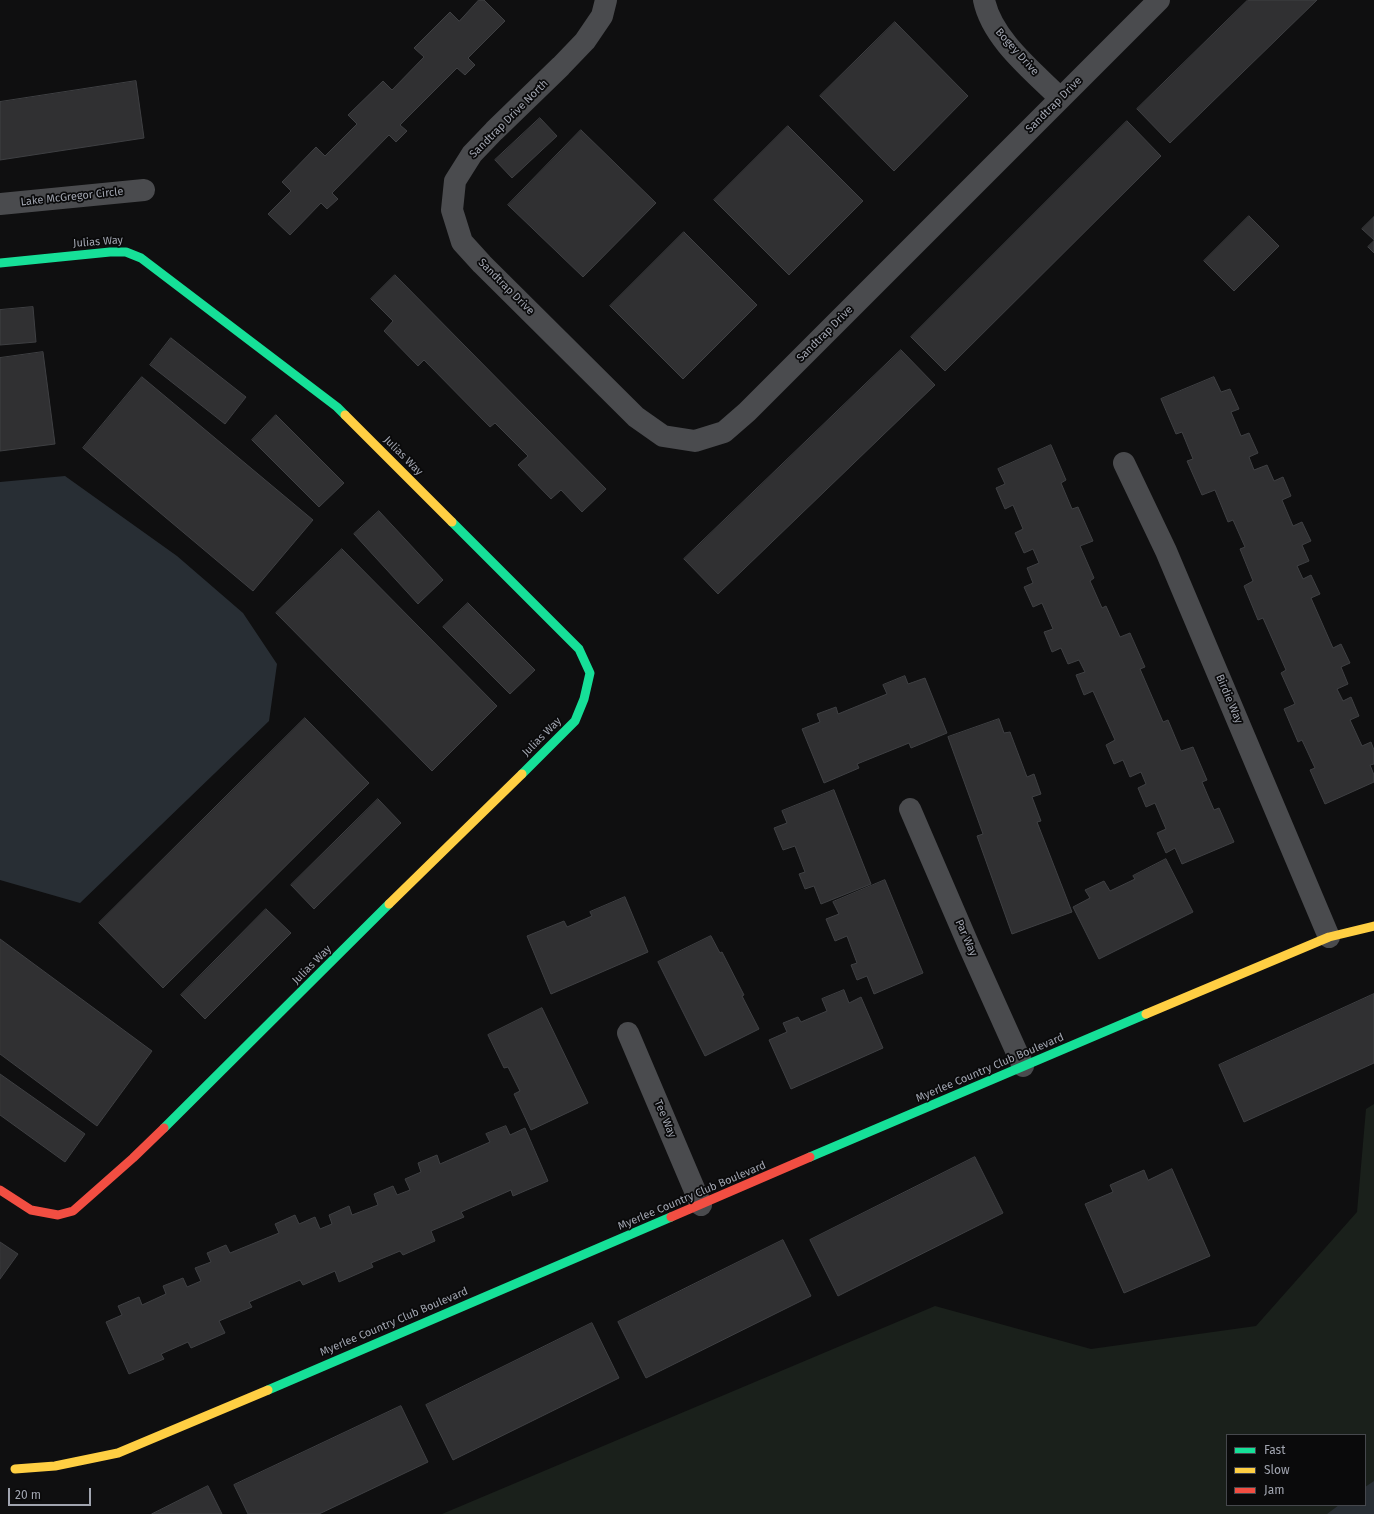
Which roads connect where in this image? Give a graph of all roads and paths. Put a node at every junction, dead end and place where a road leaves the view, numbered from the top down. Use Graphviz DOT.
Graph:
graph roads {
  1 [pos="606,0"];
  2 [pos="984,0"];
  3 [pos="1159,0"];
  4 [pos="1060,98"];
  5 [pos="144,190"];
  6 [pos="0,204"];
  7 [pos="470,250"];
  8 [pos="0,263"];
  9 [pos="1124,464"];
  10 [pos="910,810"];
  11 [pos="1374,926"];
  12 [pos="1330,937"];
  13 [pos="628,1033"];
  14 [pos="1024,1066"];
  15 [pos="0,1190"];
  16 [pos="701,1205"];
  17 [pos="15,1468"];
  1 -- 7 [label="street, Sandtrap Drive North"];
  2 -- 4 [label="street, Bogey Drive"];
  3 -- 4 [label="street, Sandtrap Drive"];
  4 -- 7 [label="street, Sandtrap Drive"];
  5 -- 6 [label="street, Lake McGregor Circle"];
  8 -- 15 [label="street, Julias Way"];
  9 -- 12 [label="street, Birdie Way"];
  10 -- 14 [label="street, Par Way"];
  11 -- 12 [label="street, Myerlee Country Club Boulevard"];
  12 -- 14 [label="street, Myerlee Country Club Boulevard"];
  13 -- 16 [label="street, Tee Way"];
  14 -- 16 [label="street, Myerlee Country Club Boulevard"];
  16 -- 17 [label="street, Myerlee Country Club Boulevard"];
}
